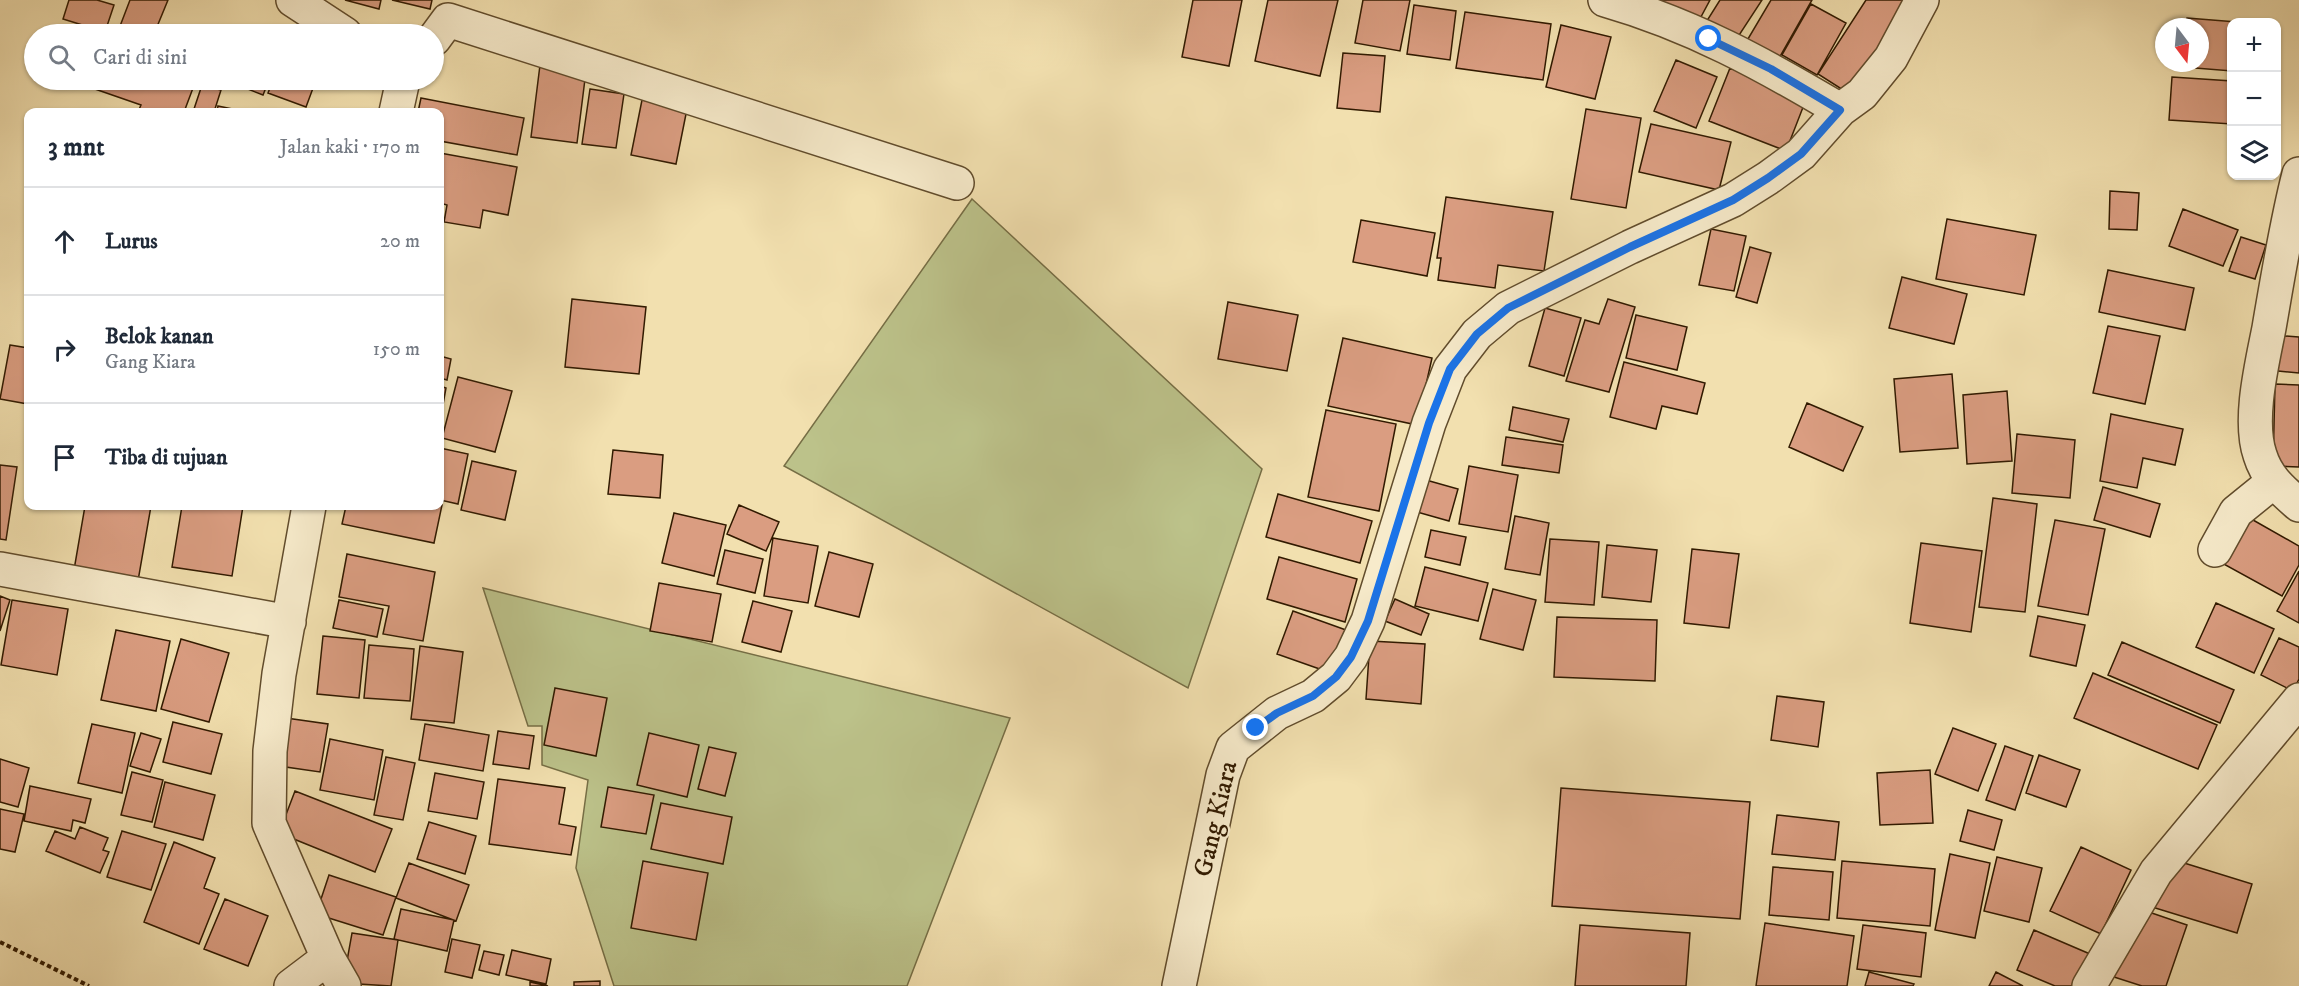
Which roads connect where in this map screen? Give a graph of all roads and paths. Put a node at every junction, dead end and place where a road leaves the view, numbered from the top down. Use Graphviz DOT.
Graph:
graph roads {
  1 [pos="293,0"];
  2 [pos="1605,0"];
  3 [pos="1922,0"];
  4 [pos="330,24"];
  5 [pos="444,25"];
  6 [pos="401,90"];
  7 [pos="397,108"];
  8 [pos="1840,110"];
  9 [pos="2299,174"];
  10 [pos="957,183"];
  11 [pos="2273,482"];
  12 [pos="2299,505"];
  13 [pos="308,510"];
  14 [pos="2215,550"];
  15 [pos="0,569"];
  16 [pos="290,622"];
  17 [pos="2299,700"];
  18 [pos="0,942"];
  19 [pos="328,957"];
  20 [pos="89,986"];
  21 [pos="291,986"];
  22 [pos="344,986"];
  23 [pos="1179,986"];
  24 [pos="2089,986"];
  1 -- 4 [label="street"];
  2 -- 8 [label="street"];
  3 -- 8 [label="street, Gang Kiara"];
  5 -- 10 [label="street"];
  6 -- 7 [label="street"];
  8 -- 23 [label="street, Gang Kiara"];
  9 -- 11 [label="street"];
  11 -- 12 [label="street"];
  11 -- 14 [label="street"];
  13 -- 16 [label="street"];
  15 -- 16 [label="street"];
  16 -- 19 [label="street"];
  17 -- 24 [label="street"];
  18 -- 20 [label="path"];
  19 -- 21 [label="street"];
  19 -- 22 [label="street"];
}
